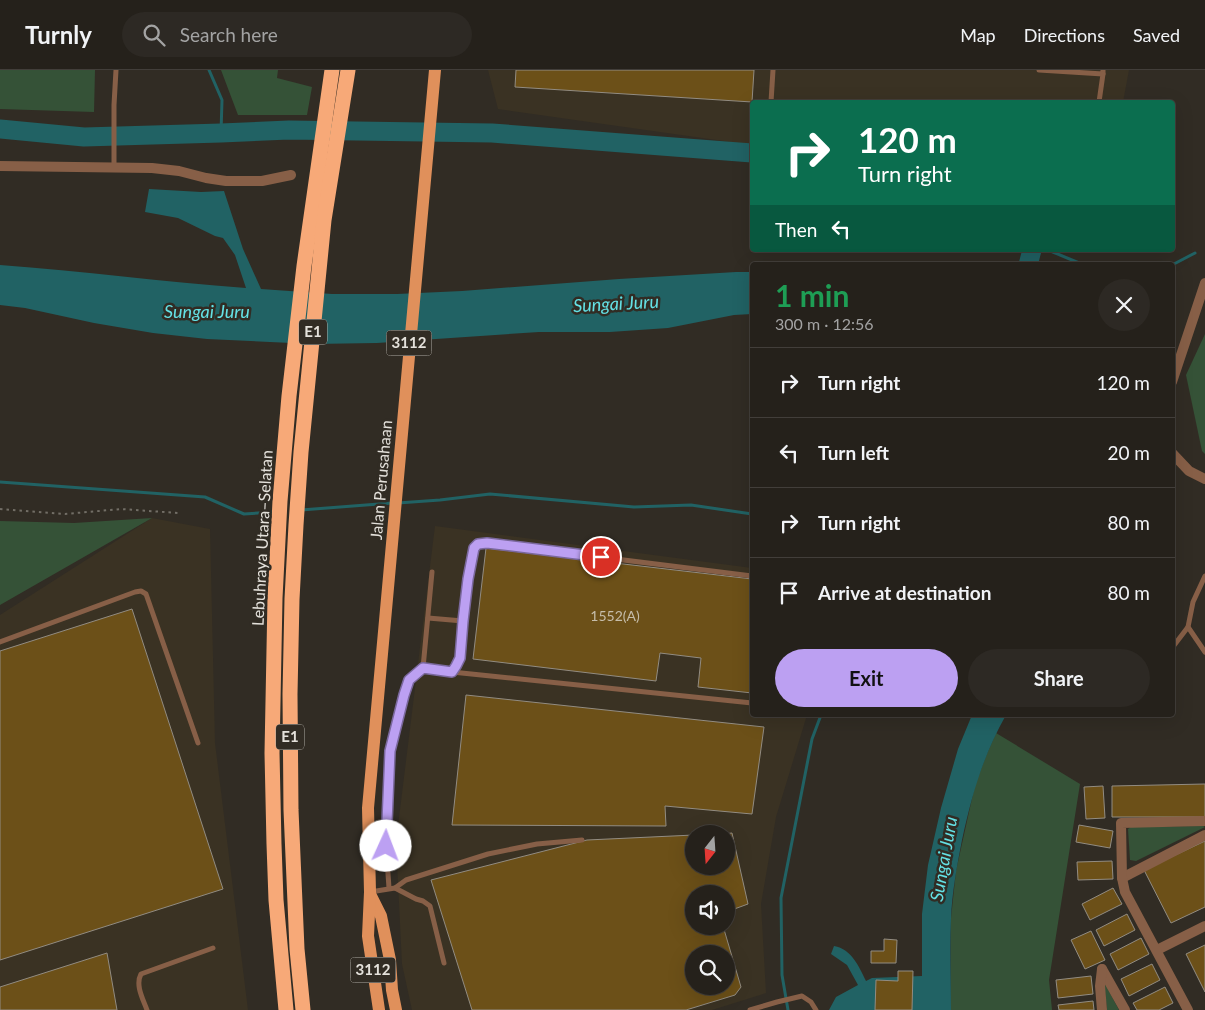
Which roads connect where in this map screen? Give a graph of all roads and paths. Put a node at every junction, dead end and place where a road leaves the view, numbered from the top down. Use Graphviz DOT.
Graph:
graph roads {
  1 [pos="116,70"];
  2 [pos="332,70"];
  3 [pos="348,70"];
  4 [pos="435,70"];
  5 [pos="773,70"];
  6 [pos="1039,70"];
  7 [pos="1103,72"];
  8 [pos="771,100"];
  9 [pos="1098,100"];
  10 [pos="0,166"];
  11 [pos="114,166"];
  12 [pos="291,175"];
  13 [pos="1205,283"];
  14 [pos="1175,373"];
  15 [pos="1175,456"];
  16 [pos="1205,479"];
  17 [pos="0,509"];
  18 [pos="178,513"];
  19 [pos="432,572"];
  20 [pos="750,576"];
  21 [pos="1205,576"];
  22 [pos="428,618"];
  23 [pos="463,621"];
  24 [pos="1188,627"];
  25 [pos="0,641"];
  26 [pos="1175,644"];
  27 [pos="1205,652"];
  28 [pos="423,668"];
  29 [pos="452,672"];
  30 [pos="750,703"];
  31 [pos="198,743"];
  32 [pos="1205,821"];
  33 [pos="1205,835"];
  34 [pos="582,840"];
  35 [pos="1122,878"];
  36 [pos="392,888"];
  37 [pos="370,892"];
  38 [pos="1205,926"];
  39 [pos="213,948"];
  40 [pos="1156,950"];
  41 [pos="444,963"];
  42 [pos="147,1010"];
  43 [pos="286,1010"];
  44 [pos="303,1010"];
  45 [pos="379,1010"];
  46 [pos="396,1010"];
  47 [pos="750,1010"];
  48 [pos="816,1010"];
  49 [pos="1102,1010"];
  50 [pos="1125,1010"];
  51 [pos="1188,1010"];
  1 -- 11 [label="lane"];
  2 -- 43 [label="highway, Lebuhraya Utara–Selatan / E1"];
  3 -- 44 [label="highway, Lebuhraya Utara–Selatan / E1"];
  4 -- 37 [label="main road, Jalan Perusahaan / 3112"];
  5 -- 8 [label="lane"];
  6 -- 7 [label="lane"];
  7 -- 9 [label="lane"];
  10 -- 11 [label="street"];
  11 -- 12 [label="street"];
  13 -- 14 [label="street"];
  15 -- 16 [label="street"];
  17 -- 18 [label="path"];
  19 -- 22 [label="lane"];
  20 -- 23 [label="lane"];
  21 -- 24 [label="lane"];
  22 -- 23 [label="lane"];
  22 -- 28 [label="lane"];
  23 -- 29 [label="lane"];
  24 -- 26 [label="lane"];
  24 -- 27 [label="lane"];
  25 -- 31 [label="lane"];
  28 -- 29 [label="lane"];
  28 -- 36 [label="lane"];
  29 -- 30 [label="lane"];
  32 -- 35 [label="street"];
  33 -- 35 [label="street"];
  34 -- 36 [label="lane"];
  35 -- 40 [label="street"];
  36 -- 37 [label="lane"];
  36 -- 41 [label="lane"];
  37 -- 45 [label="main road, Jalan Perusahaan / 3112"];
  37 -- 46 [label="main road, Jalan Perusahaan / 3112"];
  38 -- 40 [label="street"];
  39 -- 42 [label="lane"];
  40 -- 51 [label="street"];
  47 -- 48 [label="lane"];
  49 -- 50 [label="street"];
}
